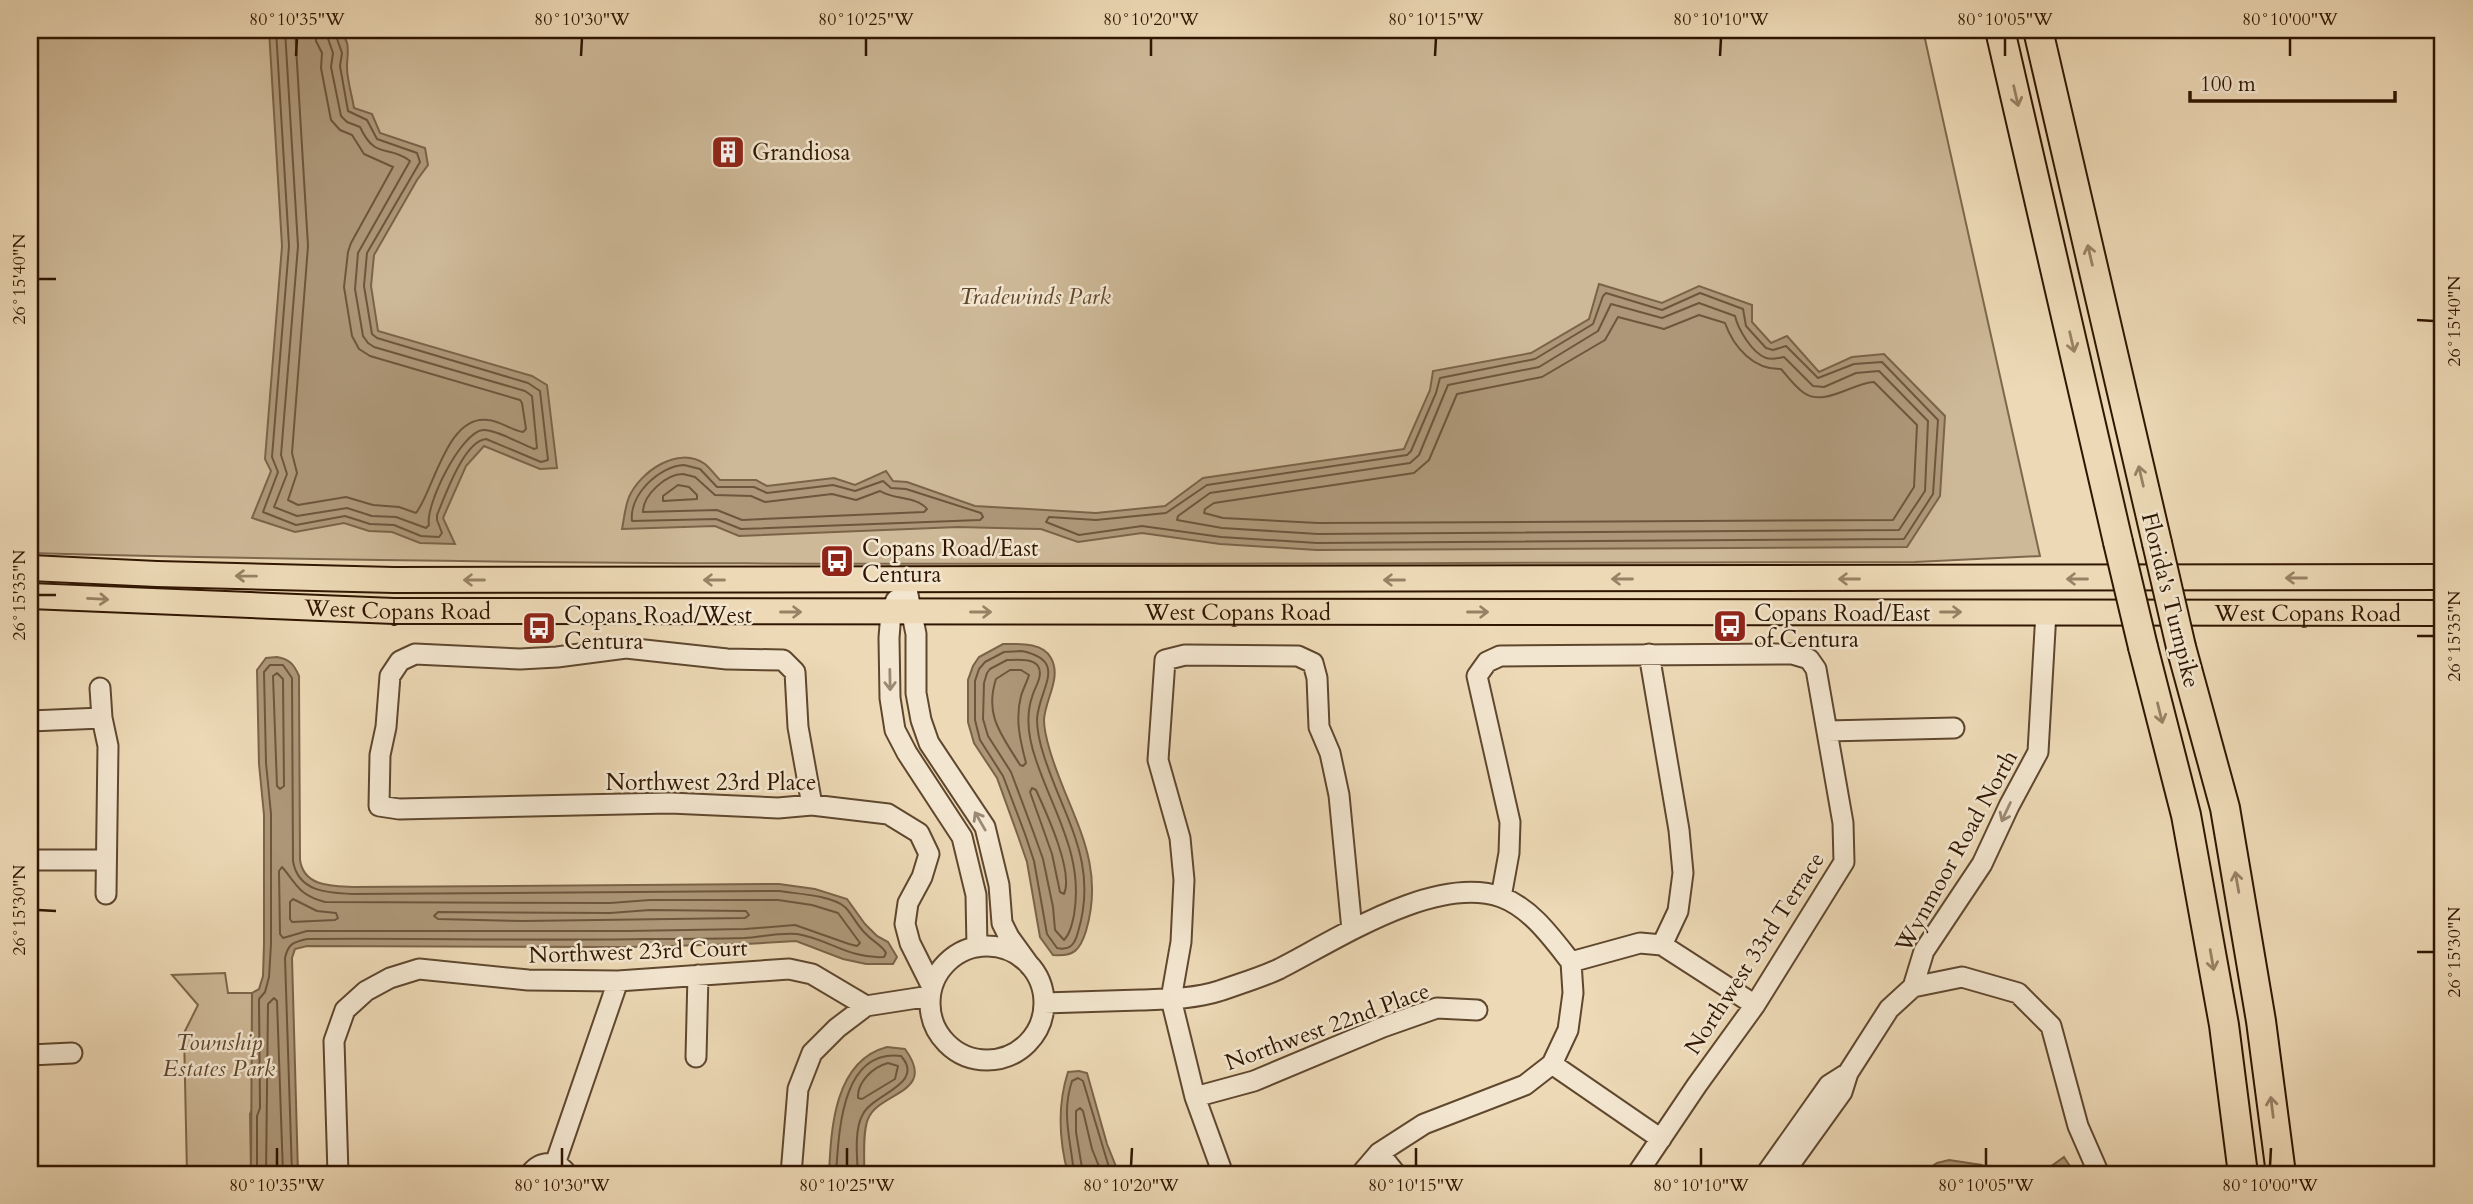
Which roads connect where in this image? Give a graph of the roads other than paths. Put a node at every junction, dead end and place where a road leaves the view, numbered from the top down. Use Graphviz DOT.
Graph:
graph roads {
  1 [pos="2000,30"];
  2 [pos="2038,30"];
  3 [pos="30,568"];
  4 [pos="2443,577"];
  5 [pos="2364,578"];
  6 [pos="1688,579"];
  7 [pos="515,580"];
  8 [pos="905,580"];
  9 [pos="2443,591"];
  10 [pos="30,596"];
  11 [pos="515,611"];
  12 [pos="902,612"];
  13 [pos="1687,612"];
  14 [pos="2046,612"];
  15 [pos="2443,613"];
  16 [pos="2393,614"];
  17 [pos="1649,654"];
  18 [pos="100,688"];
  19 [pos="102,718"];
  20 [pos="921,720"];
  21 [pos="31,725"];
  22 [pos="1954,728"];
  23 [pos="895,730"];
  24 [pos="1827,731"];
  25 [pos="812,805"];
  26 [pos="993,859"];
  27 [pos="30,860"];
  28 [pos="106,860"];
  29 [pos="969,862"];
  30 [pos="106,894"];
  31 [pos="1501,897"];
  32 [pos="1352,930"];
  33 [pos="909,943"];
  34 [pos="1662,945"];
  35 [pos="968,950"];
  36 [pos="1571,962"];
  37 [pos="1030,966"];
  38 [pos="698,975"];
  39 [pos="618,981"];
  40 [pos="1913,987"];
  41 [pos="931,991"];
  42 [pos="1171,999"];
  43 [pos="1044,1003"];
  44 [pos="1755,1005"];
  45 [pos="866,1006"];
  46 [pos="1477,1010"];
  47 [pos="72,1053"];
  48 [pos="30,1055"];
  49 [pos="696,1057"];
  50 [pos="1552,1064"];
  51 [pos="1847,1073"];
  52 [pos="1195,1097"];
  53 [pos="1661,1139"];
  54 [pos="1379,1153"];
  55 [pos="561,1169"];
  56 [pos="338,1174"];
  57 [pos="530,1174"];
  58 [pos="791,1174"];
  59 [pos="1223,1174"];
  60 [pos="1361,1174"];
  61 [pos="1396,1174"];
  62 [pos="1637,1174"];
  63 [pos="1766,1174"];
  64 [pos="1783,1174"];
  65 [pos="2099,1174"];
  66 [pos="2243,1174"];
  67 [pos="2281,1174"];
  1 -- 66 [label="highway, Florida's Turnpike, one-way, bridge"];
  67 -- 2 [label="highway, Florida's Turnpike, one-way, bridge"];
  7 -- 3 [label="main road, West Copans Road, one-way"];
  4 -- 5 [label="main road, West Copans Road"];
  5 -- 6 [label="main road, West Copans Road, one-way"];
  5 -- 14 [label="main road"];
  6 -- 8 [label="main road, West Copans Road, one-way"];
  6 -- 13 [label="main road"];
  8 -- 7 [label="main road, West Copans Road, one-way"];
  7 -- 11 [label="main road"];
  8 -- 12 [label="street"];
  9 -- 16 [label="main road"];
  10 -- 11 [label="main road, West Copans Road, one-way"];
  11 -- 12 [label="main road, West Copans Road, one-way"];
  12 -- 13 [label="main road, West Copans Road, one-way"];
  12 -- 20 [label="street"];
  12 -- 23 [label="street, one-way"];
  13 -- 14 [label="main road, West Copans Road, one-way"];
  14 -- 16 [label="main road, West Copans Road"];
  14 -- 40 [label="street, Wynmoor Road North, one-way"];
  15 -- 16 [label="main road, West Copans Road"];
  17 -- 24 [label="street, Northwest 33rd Terrace"];
  17 -- 31 [label="street"];
  17 -- 34 [label="street"];
  18 -- 19 [label="street"];
  19 -- 21 [label="street"];
  19 -- 28 [label="street"];
  20 -- 23 [label="street"];
  26 -- 20 [label="street, one-way"];
  22 -- 24 [label="street"];
  23 -- 29 [label="street"];
  24 -- 44 [label="street, Northwest 33rd Terrace"];
  25 -- 25 [label="street, Northwest 23rd Place"];
  25 -- 33 [label="street, Northwest 23rd Place"];
  26 -- 29 [label="street"];
  26 -- 37 [label="street"];
  27 -- 28 [label="street"];
  28 -- 30 [label="street"];
  29 -- 35 [label="street"];
  31 -- 32 [label="street"];
  31 -- 36 [label="street"];
  32 -- 42 [label="street"];
  32 -- 42 [label="street"];
  33 -- 35 [label="street"];
  33 -- 41 [label="street, Northwest 23rd Place"];
  34 -- 36 [label="street"];
  34 -- 44 [label="street"];
  35 -- 37 [label="street"];
  35 -- 41 [label="street"];
  36 -- 50 [label="street"];
  37 -- 43 [label="street"];
  38 -- 39 [label="street, Northwest 23rd Court"];
  38 -- 45 [label="street, Northwest 23rd Court"];
  38 -- 49 [label="street"];
  39 -- 55 [label="street"];
  39 -- 56 [label="street, Northwest 23rd Court"];
  40 -- 51 [label="street"];
  40 -- 65 [label="street"];
  41 -- 43 [label="street"];
  41 -- 45 [label="street"];
  42 -- 43 [label="street"];
  42 -- 52 [label="street"];
  44 -- 53 [label="street, Northwest 33rd Terrace"];
  45 -- 58 [label="street"];
  46 -- 52 [label="street, Northwest 22nd Place"];
  47 -- 48 [label="street"];
  50 -- 53 [label="street"];
  50 -- 54 [label="street"];
  51 -- 63 [label="street"];
  51 -- 64 [label="street"];
  52 -- 59 [label="street"];
  53 -- 62 [label="street, Northwest 33rd Terrace"];
  54 -- 60 [label="street"];
  54 -- 61 [label="street"];
  55 -- 57 [label="street"];
}
